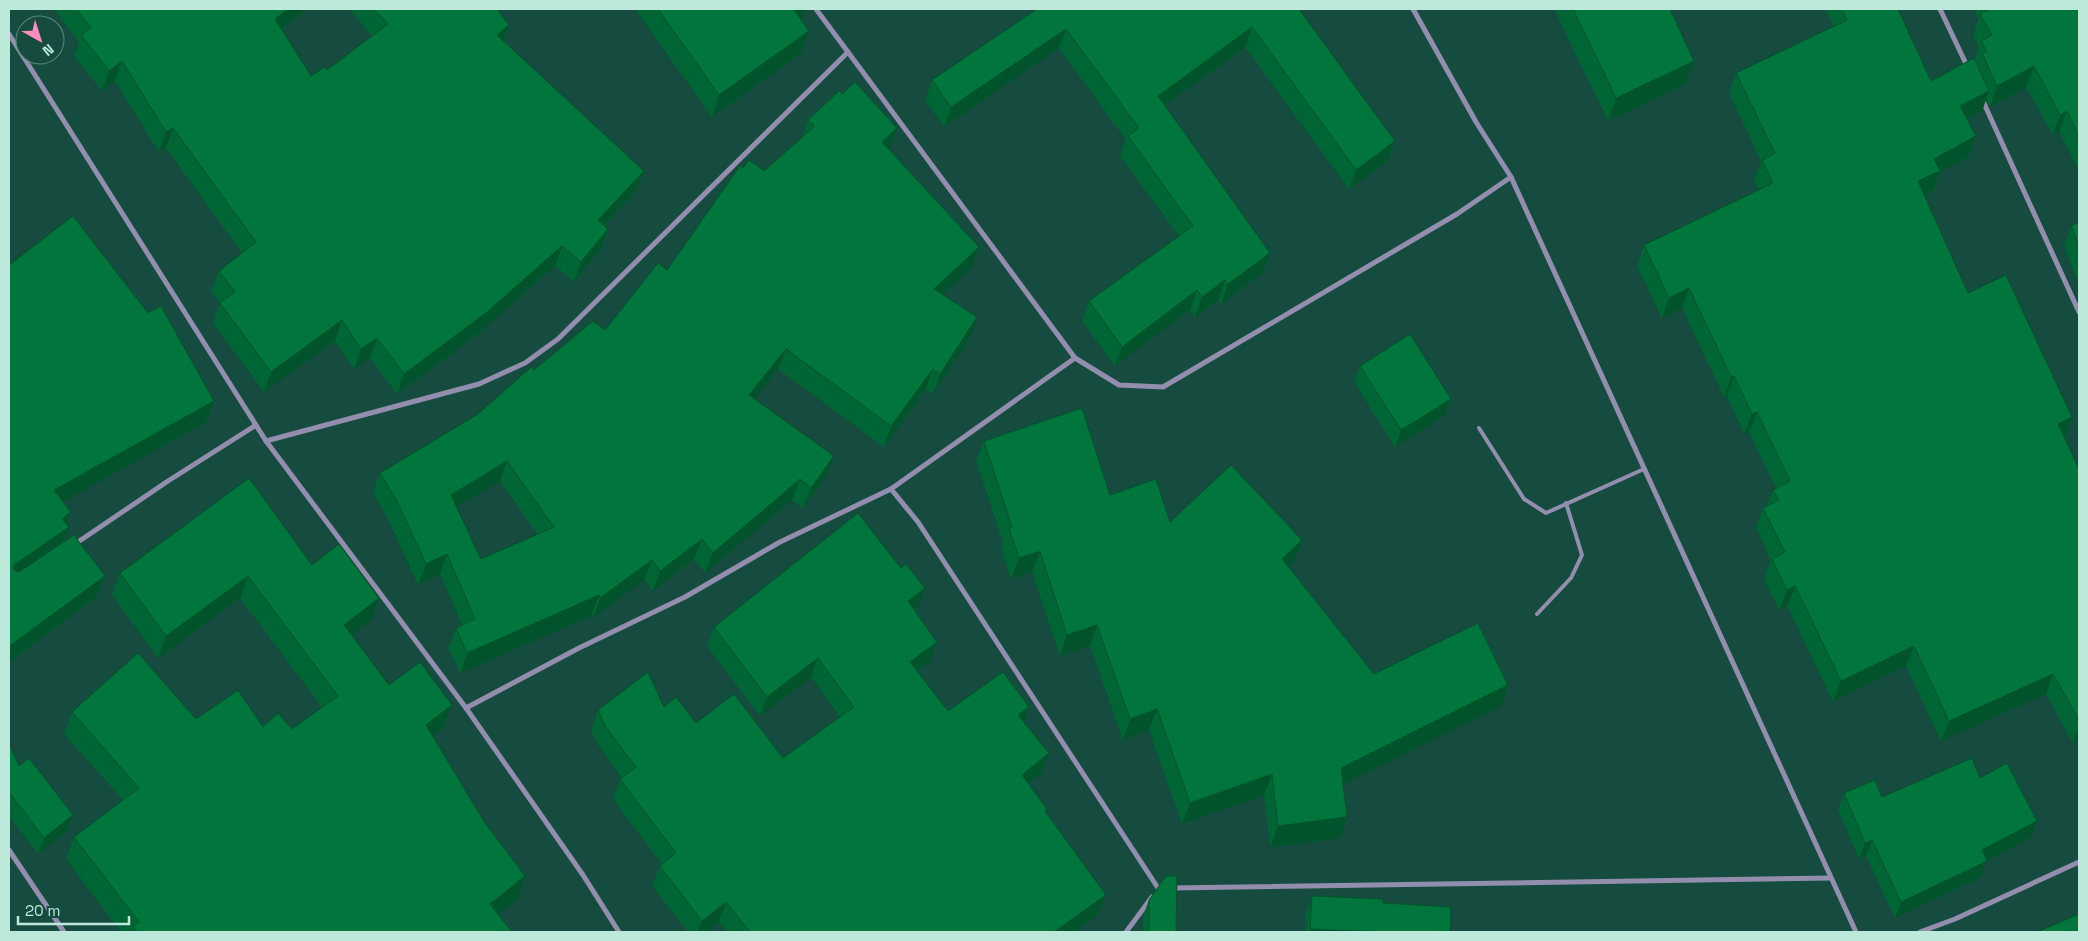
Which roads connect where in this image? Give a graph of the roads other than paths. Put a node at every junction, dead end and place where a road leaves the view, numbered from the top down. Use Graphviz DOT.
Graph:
graph roads {
  1 [pos="816,9"];
  2 [pos="1413,9"];
  3 [pos="1940,9"];
  4 [pos="9,34"];
  5 [pos="848,52"];
  6 [pos="1969,71"];
  7 [pos="1977,89"];
  8 [pos="1511,177"];
  9 [pos="2079,312"];
  10 [pos="1075,358"];
  11 [pos="256,425"];
  12 [pos="1479,428"];
  13 [pos="266,441"];
  14 [pos="1644,468"];
  15 [pos="891,489"];
  16 [pos="1566,503"];
  17 [pos="72,546"];
  18 [pos="1537,614"];
  19 [pos="466,708"];
  20 [pos="9,850"];
  21 [pos="2079,862"];
  22 [pos="1831,878"];
  23 [pos="1158,888"];
  24 [pos="64,932"];
  25 [pos="619,932"];
  26 [pos="1126,932"];
  27 [pos="1856,932"];
  28 [pos="1920,932"];
  1 -- 5 [label="street"];
  2 -- 8 [label="street"];
  3 -- 6 [label="street"];
  4 -- 11 [label="street"];
  5 -- 10 [label="street"];
  5 -- 13 [label="street"];
  7 -- 9 [label="street"];
  8 -- 10 [label="street"];
  8 -- 14 [label="street"];
  10 -- 15 [label="street"];
  11 -- 13 [label="street"];
  11 -- 17 [label="street"];
  12 -- 16 [label="lane"];
  13 -- 19 [label="street"];
  14 -- 16 [label="lane"];
  14 -- 22 [label="street"];
  15 -- 19 [label="street"];
  15 -- 23 [label="street"];
  16 -- 18 [label="lane"];
  19 -- 25 [label="street"];
  20 -- 24 [label="street"];
  21 -- 28 [label="street"];
  22 -- 23 [label="street"];
  22 -- 27 [label="street"];
  23 -- 26 [label="street"];
}
